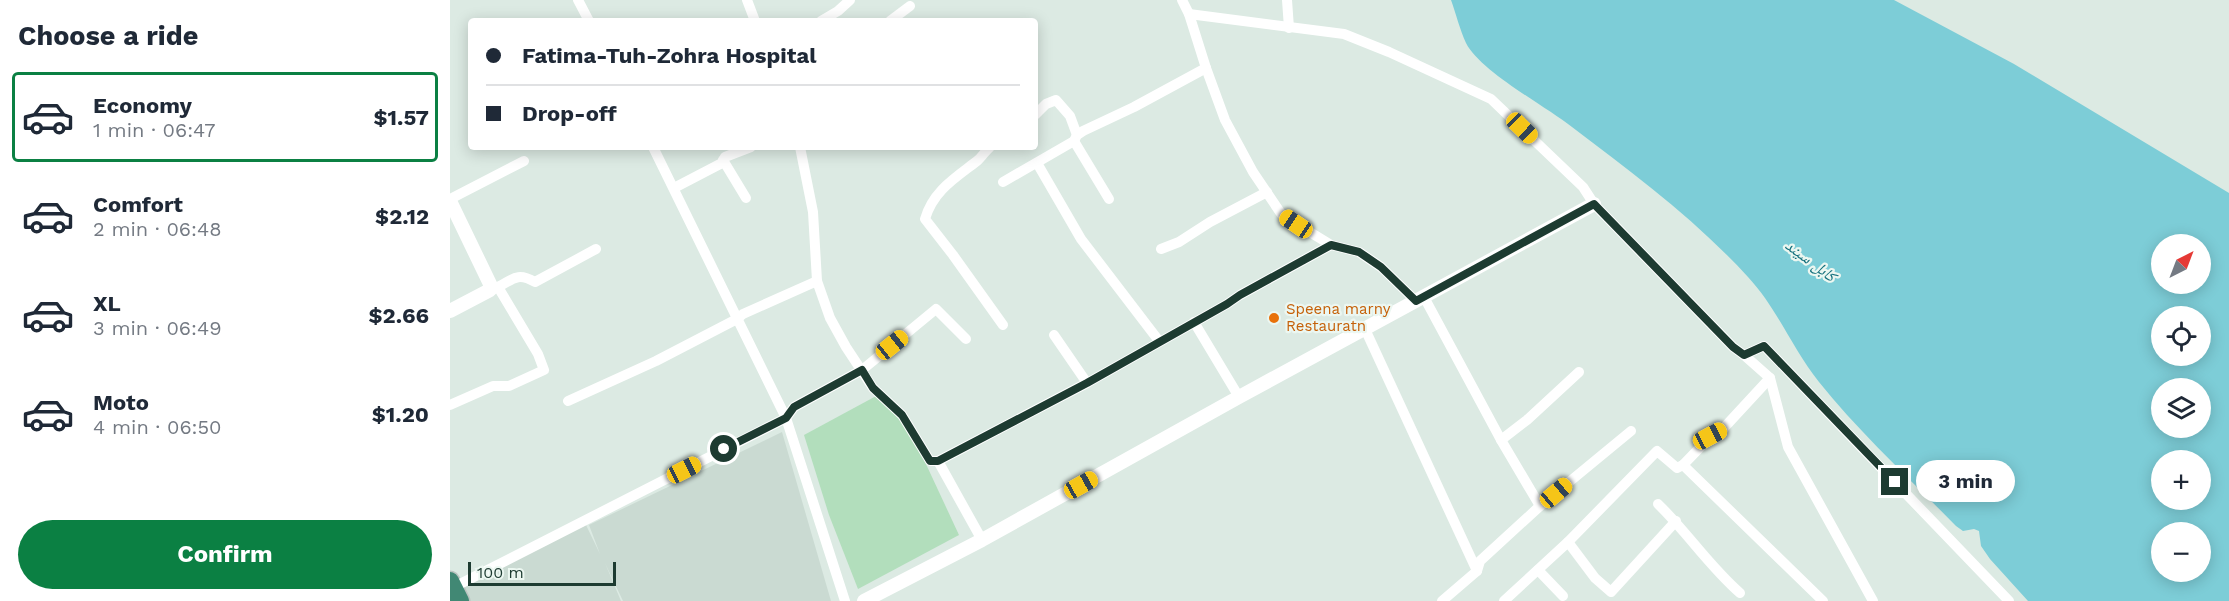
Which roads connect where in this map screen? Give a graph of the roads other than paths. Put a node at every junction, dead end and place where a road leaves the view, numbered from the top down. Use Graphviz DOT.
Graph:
graph roads {
  1 [pos="578,0"];
  2 [pos="747,0"];
  3 [pos="850,0"];
  4 [pos="1182,0"];
  5 [pos="1287,0"];
  6 [pos="910,6"];
  7 [pos="1189,14"];
  8 [pos="587,18"];
  9 [pos="754,18"];
  10 [pos="826,18"];
  11 [pos="894,18"];
  12 [pos="1289,28"];
  13 [pos="1206,68"];
  14 [pos="1038,112"];
  15 [pos="1076,138"];
  16 [pos="655,150"];
  17 [pos="740,150"];
  18 [pos="801,150"];
  19 [pos="987,150"];
  20 [pos="723,155"];
  21 [pos="524,161"];
  22 [pos="1037,163"];
  23 [pos="1003,182"];
  24 [pos="674,188"];
  25 [pos="1267,192"];
  26 [pos="746,198"];
  27 [pos="1109,199"];
  28 [pos="450,200"];
  29 [pos="1594,204"];
  30 [pos="1331,245"];
  31 [pos="596,249"];
  32 [pos="1161,249"];
  33 [pos="817,280"];
  34 [pos="494,289"];
  35 [pos="1420,299"];
  36 [pos="450,311"];
  37 [pos="737,319"];
  38 [pos="1194,322"];
  39 [pos="1003,326"];
  40 [pos="1365,329"];
  41 [pos="1054,334"];
  42 [pos="966,339"];
  43 [pos="1159,341"];
  44 [pos="1744,355"];
  45 [pos="862,370"];
  46 [pos="1579,372"];
  47 [pos="1770,378"];
  48 [pos="1087,383"];
  49 [pos="1239,397"];
  50 [pos="568,401"];
  51 [pos="450,405"];
  52 [pos="786,418"];
  53 [pos="1631,431"];
  54 [pos="1501,440"];
  55 [pos="938,461"];
  56 [pos="1683,465"];
  57 [pos="1658,504"];
  58 [pos="1540,506"];
  59 [pos="1676,521"];
  60 [pos="982,540"];
  61 [pos="1568,542"];
  62 [pos="1538,570"];
  63 [pos="1477,571"];
  64 [pos="453,590"];
  65 [pos="1740,593"];
  66 [pos="1563,596"];
  67 [pos="845,601"];
  68 [pos="864,601"];
  69 [pos="1442,601"];
  70 [pos="1504,601"];
  71 [pos="1823,601"];
  72 [pos="1873,601"];
  73 [pos="2009,601"];
  1 -- 8 [label="street"];
  2 -- 9 [label="street"];
  3 -- 10 [label="street"];
  4 -- 7 [label="street"];
  5 -- 12 [label="street"];
  6 -- 11 [label="street"];
  7 -- 12 [label="street"];
  7 -- 13 [label="street"];
  12 -- 29 [label="street"];
  13 -- 15 [label="street"];
  13 -- 25 [label="street"];
  14 -- 15 [label="street"];
  15 -- 22 [label="street"];
  15 -- 27 [label="street"];
  16 -- 24 [label="street"];
  17 -- 20 [label="street"];
  18 -- 33 [label="street"];
  19 -- 39 [label="street"];
  20 -- 24 [label="street"];
  20 -- 26 [label="street"];
  21 -- 28 [label="street"];
  22 -- 23 [label="street"];
  22 -- 43 [label="street"];
  24 -- 37 [label="street"];
  25 -- 30 [label="street"];
  25 -- 32 [label="street"];
  28 -- 34 [label="street"];
  29 -- 35 [label="street"];
  29 -- 44 [label="street"];
  30 -- 35 [label="street"];
  30 -- 38 [label="street"];
  31 -- 34 [label="street"];
  33 -- 37 [label="street"];
  33 -- 45 [label="street"];
  34 -- 36 [label="street"];
  34 -- 51 [label="street"];
  35 -- 40 [label="street"];
  35 -- 54 [label="street"];
  37 -- 50 [label="street"];
  37 -- 52 [label="street"];
  38 -- 43 [label="street"];
  38 -- 49 [label="street"];
  40 -- 49 [label="street"];
  40 -- 63 [label="street"];
  41 -- 48 [label="street"];
  42 -- 45 [label="street"];
  43 -- 48 [label="street"];
  44 -- 47 [label="street"];
  44 -- 73 [label="street"];
  45 -- 52 [label="street"];
  45 -- 55 [label="street"];
  46 -- 54 [label="street"];
  47 -- 56 [label="street"];
  47 -- 72 [label="street"];
  48 -- 55 [label="street"];
  49 -- 60 [label="street"];
  52 -- 64 [label="street"];
  52 -- 67 [label="street"];
  53 -- 58 [label="street"];
  54 -- 58 [label="street"];
  55 -- 60 [label="street"];
  56 -- 61 [label="street"];
  56 -- 71 [label="street"];
  57 -- 59 [label="street"];
  58 -- 63 [label="street"];
  59 -- 61 [label="street"];
  59 -- 65 [label="street"];
  60 -- 68 [label="street"];
  61 -- 62 [label="street"];
  62 -- 66 [label="street"];
  62 -- 70 [label="street"];
  63 -- 69 [label="street"];
}
